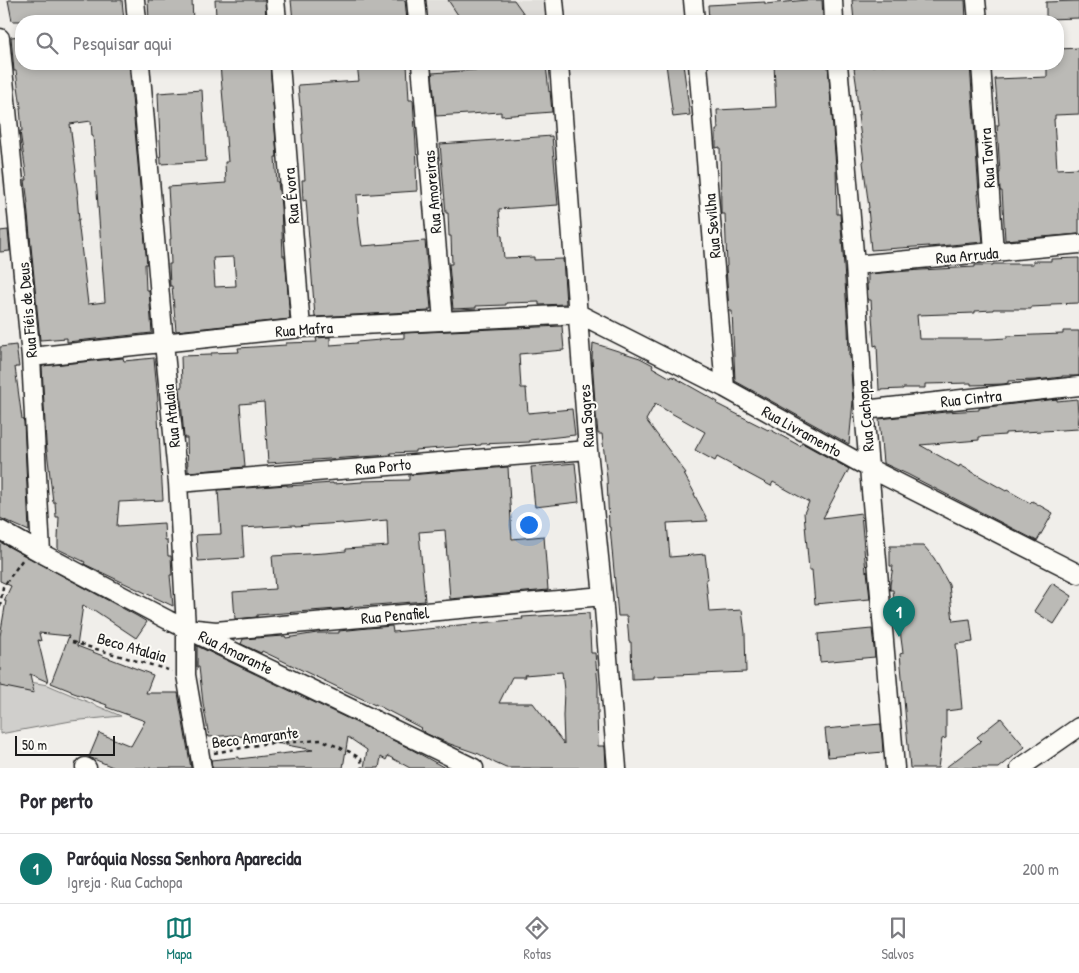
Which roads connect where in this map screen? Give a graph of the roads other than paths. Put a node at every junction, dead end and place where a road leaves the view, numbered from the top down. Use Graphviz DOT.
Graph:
graph roads {
  1 [pos="135,0"];
  2 [pos="275,0"];
  3 [pos="416,0"];
  4 [pos="554,0"];
  5 [pos="693,0"];
  6 [pos="833,0"];
  7 [pos="976,0"];
  8 [pos="136,15"];
  9 [pos="276,15"];
  10 [pos="417,15"];
  11 [pos="555,15"];
  12 [pos="694,15"];
  13 [pos="834,15"];
  14 [pos="977,15"];
  15 [pos="0,38"];
  16 [pos="141,70"];
  17 [pos="280,70"];
  18 [pos="422,70"];
  19 [pos="559,70"];
  20 [pos="698,70"];
  21 [pos="839,70"];
  22 [pos="981,70"];
  23 [pos="1079,244"];
  24 [pos="994,252"];
  25 [pos="855,265"];
  26 [pos="578,314"];
  27 [pos="443,321"];
  28 [pos="301,328"];
  29 [pos="164,343"];
  30 [pos="31,357"];
  31 [pos="1079,386"];
  32 [pos="725,388"];
  33 [pos="864,410"];
  34 [pos="588,450"];
  35 [pos="870,468"];
  36 [pos="178,482"];
  37 [pos="0,530"];
  38 [pos="36,551"];
  39 [pos="1079,574"];
  40 [pos="604,596"];
  41 [pos="186,628"];
  42 [pos="1079,727"];
  43 [pos="201,762"];
  44 [pos="474,768"];
  45 [pos="616,768"];
  46 [pos="895,768"];
  47 [pos="1020,768"];
  1 -- 8 [label="street"];
  2 -- 9 [label="street"];
  3 -- 10 [label="street"];
  4 -- 11 [label="street"];
  5 -- 12 [label="street"];
  6 -- 13 [label="street"];
  7 -- 14 [label="street"];
  15 -- 30 [label="street, Rua Fiéis de Deus"];
  16 -- 29 [label="street, Rua Atalaia"];
  17 -- 28 [label="street, Rua Évora"];
  18 -- 27 [label="street, Rua Amoreiras"];
  19 -- 26 [label="street, Rua Sagres"];
  20 -- 32 [label="street, Rua Sevilha"];
  21 -- 25 [label="street, Rua Cachopa"];
  22 -- 24 [label="street, Rua Tavira"];
  23 -- 24 [label="street, Rua Arruda"];
  24 -- 25 [label="street, Rua Arruda"];
  25 -- 33 [label="street, Rua Cachopa"];
  26 -- 27 [label="street, Rua Mafra"];
  26 -- 32 [label="street, Rua Livramento"];
  26 -- 34 [label="street, Rua Sagres"];
  27 -- 28 [label="street, Rua Mafra"];
  28 -- 29 [label="street, Rua Mafra"];
  29 -- 30 [label="street, Rua Mafra"];
  29 -- 36 [label="street, Rua Atalaia"];
  30 -- 38 [label="street, Rua Fiéis de Deus"];
  31 -- 33 [label="street, Rua Cintra"];
  32 -- 35 [label="street, Rua Livramento"];
  33 -- 35 [label="street, Rua Cachopa"];
  34 -- 36 [label="street, Rua Porto"];
  34 -- 40 [label="street, Rua Sagres"];
  35 -- 39 [label="street, Rua Livramento"];
  35 -- 46 [label="street, Rua Cachopa"];
  36 -- 41 [label="street, Rua Atalaia"];
  37 -- 38 [label="street, Rua Amarante"];
  38 -- 41 [label="street, Rua Amarante"];
  40 -- 41 [label="street, Rua Penafiel"];
  40 -- 45 [label="street, Rua Sagres"];
  41 -- 43 [label="street, Rua Atalaia"];
  41 -- 44 [label="street, Rua Amarante"];
  42 -- 47 [label="street"];
}
